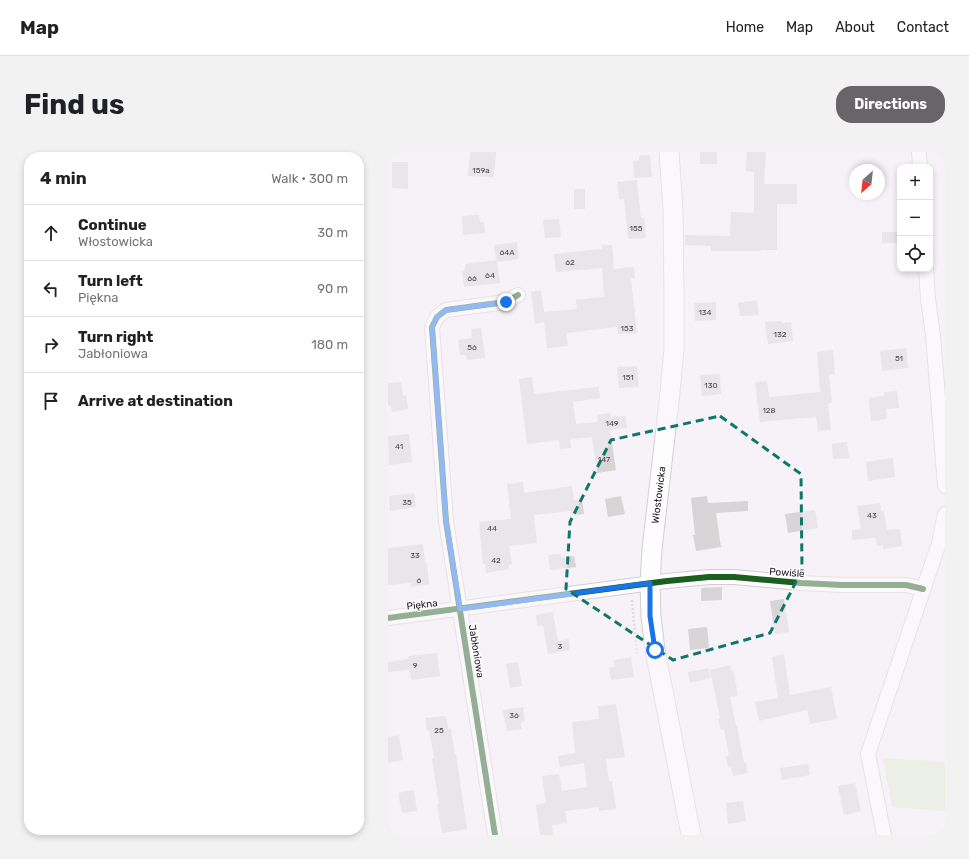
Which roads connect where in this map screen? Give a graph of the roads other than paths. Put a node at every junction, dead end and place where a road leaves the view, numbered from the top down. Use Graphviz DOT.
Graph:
graph roads {
  1 [pos="669,152"];
  2 [pos="919,152"];
  3 [pos="920,164"];
  4 [pos="926,272"];
  5 [pos="518,295"];
  6 [pos="945,486"];
  7 [pos="945,514"];
  8 [pos="650,583"];
  9 [pos="923,589"];
  10 [pos="460,609"];
  11 [pos="388,618"];
  12 [pos="495,835"];
  13 [pos="692,835"];
  14 [pos="884,835"];
  1 -- 8 [label="main road, Włostowicka"];
  2 -- 3 [label="street"];
  4 -- 6 [label="street"];
  5 -- 10 [label="street, Jabłoniowa"];
  7 -- 9 [label="street"];
  8 -- 9 [label="street, Powiśle"];
  8 -- 10 [label="street, Piękna"];
  8 -- 13 [label="main road, Włostowicka"];
  9 -- 14 [label="street"];
  10 -- 11 [label="street, Piękna"];
  10 -- 12 [label="street, Jabłoniowa"];
}
